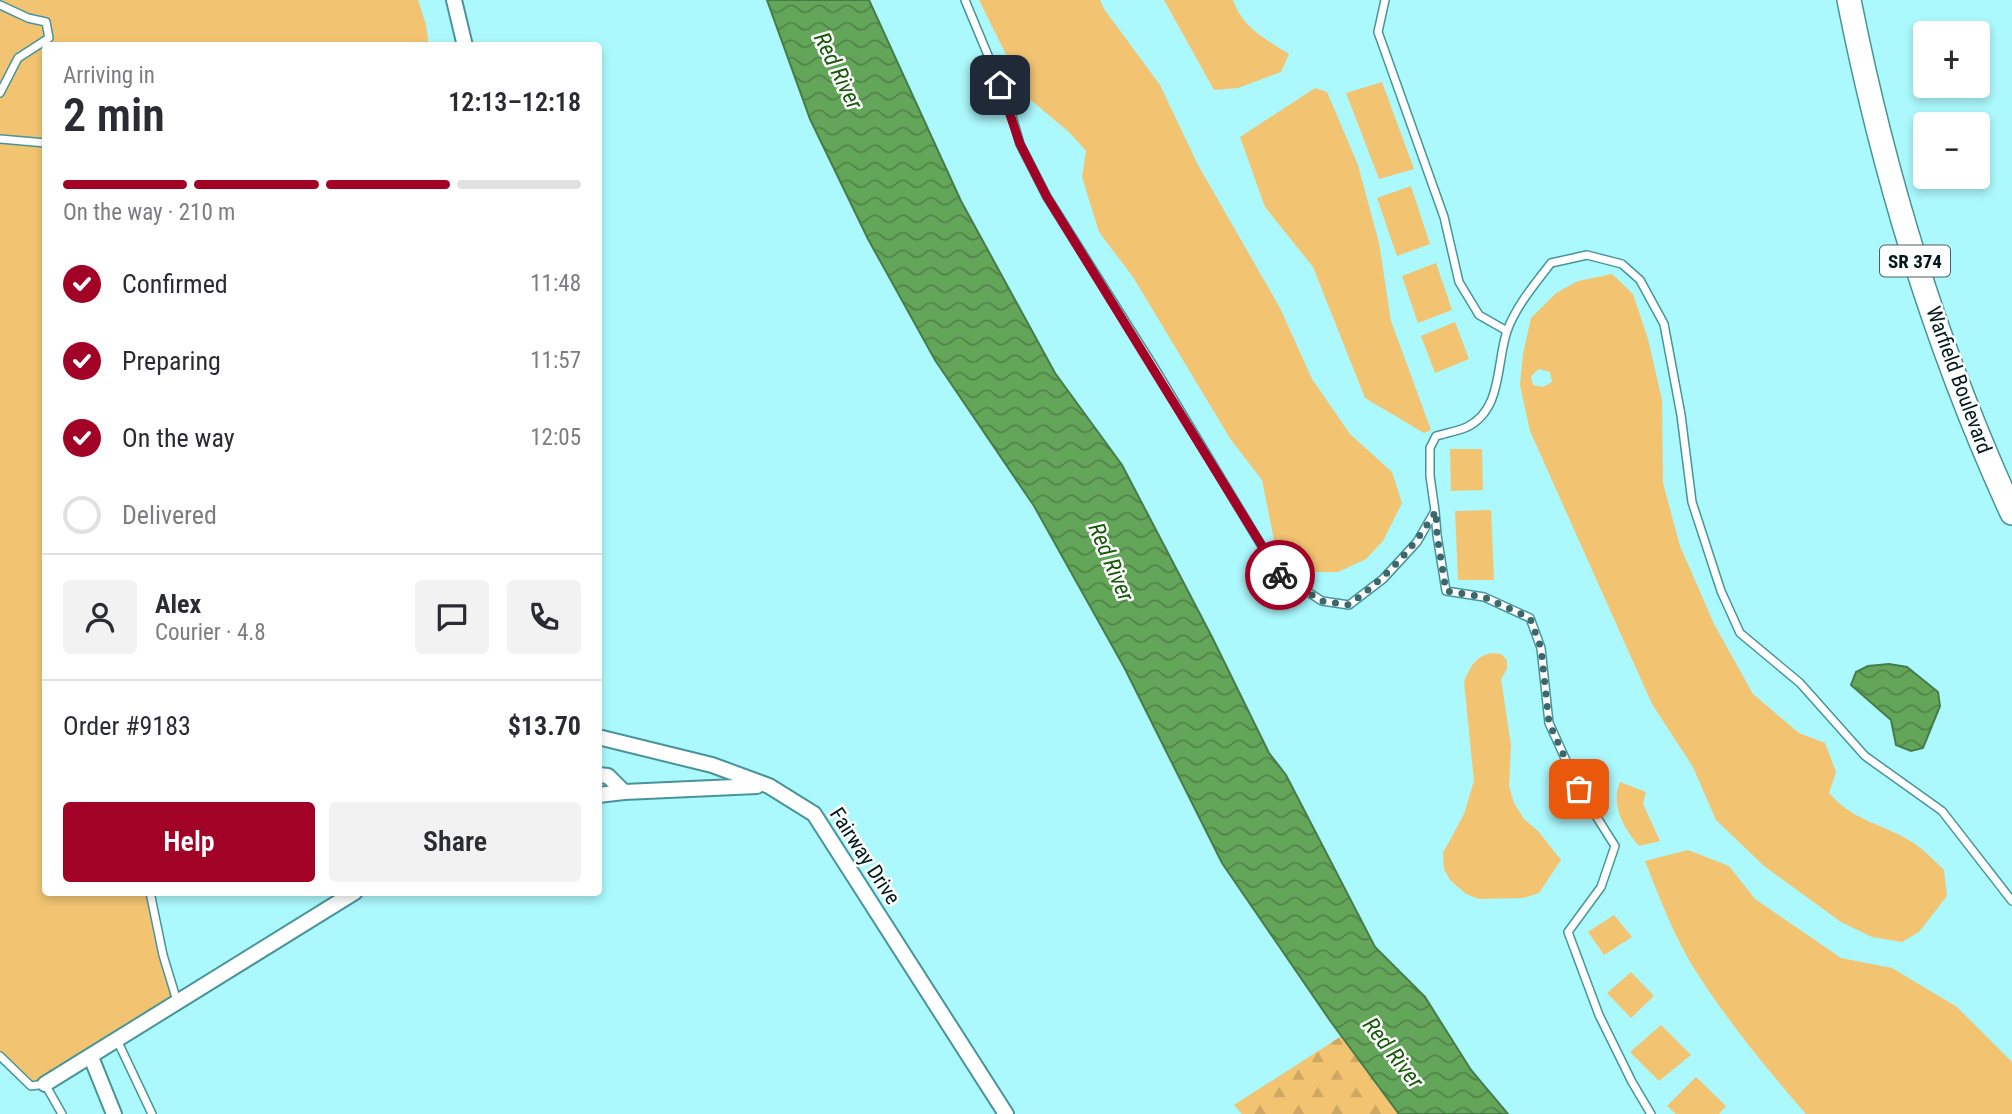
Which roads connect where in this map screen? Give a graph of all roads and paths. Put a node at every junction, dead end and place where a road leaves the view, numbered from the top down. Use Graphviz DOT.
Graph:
graph roads {
  1 [pos="454,0"];
  2 [pos="965,0"];
  3 [pos="1385,0"];
  4 [pos="1849,0"];
  5 [pos="0,5"];
  6 [pos="43,42"];
  7 [pos="465,42"];
  8 [pos="42,43"];
  9 [pos="0,93"];
  10 [pos="0,139"];
  11 [pos="42,143"];
  12 [pos="1507,331"];
  13 [pos="1436,511"];
  14 [pos="2012,513"];
  15 [pos="602,738"];
  16 [pos="602,775"];
  17 [pos="769,786"];
  18 [pos="624,792"];
  19 [pos="602,795"];
  20 [pos="150,896"];
  21 [pos="348,896"];
  22 [pos="2012,901"];
  23 [pos="177,1001"];
  24 [pos="117,1040"];
  25 [pos="0,1056"];
  26 [pos="90,1057"];
  27 [pos="45,1084"];
  28 [pos="62,1114"];
  29 [pos="114,1114"];
  30 [pos="152,1114"];
  31 [pos="1006,1114"];
  32 [pos="1651,1114"];
  1 -- 7 [label="street"];
  2 -- 13 [label="lane"];
  3 -- 12 [label="lane"];
  4 -- 14 [label="main road, Warfield Boulevard / SR 374"];
  5 -- 6 [label="lane"];
  8 -- 9 [label="lane"];
  10 -- 11 [label="lane"];
  12 -- 13 [label="lane"];
  12 -- 22 [label="lane"];
  13 -- 32 [label="lane"];
  15 -- 17 [label="street, Fairway Drive"];
  16 -- 18 [label="street"];
  17 -- 18 [label="street"];
  17 -- 31 [label="street, Fairway Drive"];
  18 -- 19 [label="street"];
  20 -- 23 [label="lane"];
  21 -- 23 [label="street"];
  23 -- 24 [label="street"];
  24 -- 26 [label="street"];
  24 -- 30 [label="lane"];
  25 -- 27 [label="lane"];
  26 -- 27 [label="street"];
  26 -- 29 [label="street"];
  27 -- 28 [label="lane"];
}
